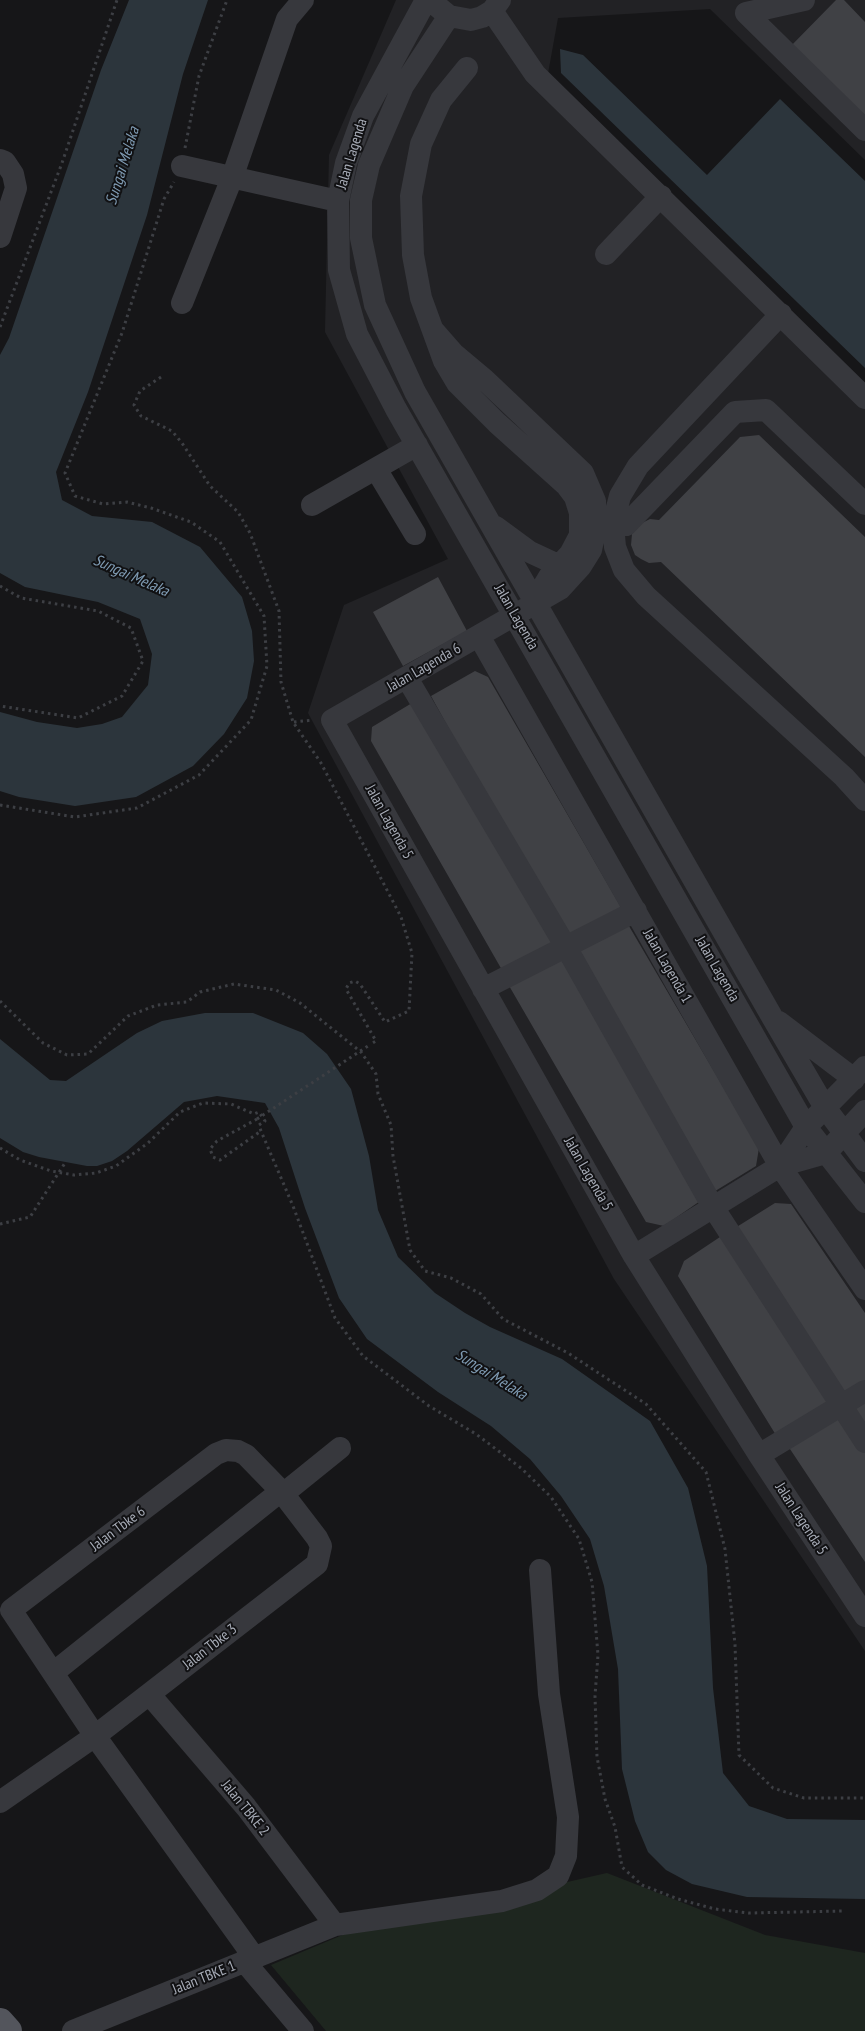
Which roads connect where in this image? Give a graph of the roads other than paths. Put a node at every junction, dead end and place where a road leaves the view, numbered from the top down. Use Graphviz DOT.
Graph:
graph roads {
  1 [pos="303,0"];
  2 [pos="426,0"];
  3 [pos="433,0"];
  4 [pos="804,0"];
  5 [pos="496,5"];
  6 [pos="449,16"];
  7 [pos="468,68"];
  8 [pos="865,130"];
  9 [pos="0,160"];
  10 [pos="182,166"];
  11 [pos="232,178"];
  12 [pos="661,196"];
  13 [pos="338,201"];
  14 [pos="0,236"];
  15 [pos="606,254"];
  16 [pos="182,303"];
  17 [pos="781,314"];
  18 [pos="433,330"];
  19 [pos="865,398"];
  20 [pos="417,445"];
  21 [pos="376,469"];
  22 [pos="865,504"];
  23 [pos="312,505"];
  24 [pos="489,522"];
  25 [pos="613,524"];
  26 [pos="415,534"];
  27 [pos="560,566"];
  28 [pos="534,602"];
  29 [pos="515,615"];
  30 [pos="479,636"];
  31 [pos="407,678"];
  32 [pos="332,720"];
  33 [pos="865,800"];
  34 [pos="636,911"];
  35 [pos="566,947"];
  36 [pos="483,989"];
  37 [pos="770,1015"];
  38 [pos="860,1073"];
  39 [pos="824,1106"];
  40 [pos="865,1111"];
  41 [pos="806,1127"];
  42 [pos="844,1134"];
  43 [pos="826,1153"];
  44 [pos="865,1161"];
  45 [pos="780,1166"];
  46 [pos="865,1202"];
  47 [pos="713,1207"];
  48 [pos="634,1256"];
  49 [pos="865,1290"];
  50 [pos="865,1391"];
  51 [pos="841,1406"];
  52 [pos="865,1442"];
  53 [pos="340,1448"];
  54 [pos="759,1455"];
  55 [pos="282,1492"];
  56 [pos="540,1570"];
  57 [pos="865,1616"];
  58 [pos="53,1673"];
  59 [pos="150,1695"];
  60 [pos="95,1736"];
  61 [pos="0,1802"];
  62 [pos="335,1925"];
  63 [pos="249,1959"];
  64 [pos="0,2022"];
  65 [pos="8,2031"];
  66 [pos="73,2031"];
  67 [pos="303,2031"];
  1 -- 11 [label="street"];
  2 -- 13 [label="street, Jalan Lagenda"];
  3 -- 6 [label="street"];
  4 -- 8 [label="street"];
  5 -- 6 [label="street"];
  5 -- 12 [label="street"];
  6 -- 24 [label="street, Jalan Lagenda"];
  7 -- 18 [label="street"];
  9 -- 14 [label="street"];
  10 -- 11 [label="street"];
  11 -- 13 [label="street"];
  11 -- 16 [label="street"];
  12 -- 15 [label="street"];
  12 -- 17 [label="street"];
  13 -- 20 [label="street, Jalan Lagenda"];
  17 -- 19 [label="street"];
  17 -- 25 [label="street"];
  18 -- 27 [label="street"];
  18 -- 28 [label="street, Jalan Lagenda 6"];
  20 -- 21 [label="street"];
  20 -- 29 [label="street, Jalan Lagenda"];
  21 -- 23 [label="street"];
  21 -- 26 [label="street"];
  22 -- 25 [label="street"];
  24 -- 27 [label="street"];
  24 -- 28 [label="street, Jalan Lagenda"];
  25 -- 33 [label="street"];
  27 -- 28 [label="street"];
  28 -- 29 [label="street, Jalan Lagenda 6"];
  28 -- 37 [label="street, Jalan Lagenda"];
  29 -- 30 [label="street, Jalan Lagenda 6"];
  29 -- 41 [label="street, Jalan Lagenda"];
  30 -- 31 [label="street, Jalan Lagenda 6"];
  30 -- 34 [label="street, Jalan Lagenda 1"];
  31 -- 32 [label="street, Jalan Lagenda 6"];
  31 -- 35 [label="street"];
  32 -- 36 [label="street, Jalan Lagenda 5"];
  34 -- 35 [label="street"];
  34 -- 45 [label="street, Jalan Lagenda 1"];
  35 -- 36 [label="street"];
  35 -- 47 [label="street"];
  36 -- 48 [label="street, Jalan Lagenda 5"];
  37 -- 38 [label="street"];
  37 -- 39 [label="street, Jalan Lagenda"];
  38 -- 39 [label="street"];
  39 -- 41 [label="street"];
  39 -- 42 [label="street, Jalan Lagenda"];
  40 -- 42 [label="street"];
  41 -- 43 [label="street, Jalan Lagenda"];
  41 -- 45 [label="street"];
  42 -- 43 [label="street"];
  42 -- 44 [label="street, Jalan Lagenda"];
  43 -- 45 [label="street"];
  43 -- 46 [label="street, Jalan Lagenda"];
  45 -- 47 [label="street"];
  45 -- 49 [label="street, Jalan Lagenda 1"];
  47 -- 48 [label="street"];
  47 -- 51 [label="street"];
  48 -- 54 [label="street, Jalan Lagenda 5"];
  50 -- 51 [label="street"];
  51 -- 52 [label="street"];
  51 -- 54 [label="street"];
  53 -- 55 [label="street"];
  54 -- 57 [label="street, Jalan Lagenda 5"];
  55 -- 58 [label="street"];
  55 -- 58 [label="street, Jalan Tbke 6"];
  55 -- 59 [label="street, Jalan Tbke 3"];
  56 -- 62 [label="street, Jalan TBKE 1"];
  58 -- 60 [label="street"];
  59 -- 60 [label="street, Jalan Tbke 3"];
  59 -- 62 [label="street, Jalan TBKE 2"];
  60 -- 61 [label="street, Jalan Tbke 3"];
  60 -- 63 [label="street"];
  62 -- 63 [label="street, Jalan TBKE 1"];
  63 -- 66 [label="street, Jalan TBKE 1"];
  63 -- 67 [label="street"];
  64 -- 65 [label="main road"];
}
